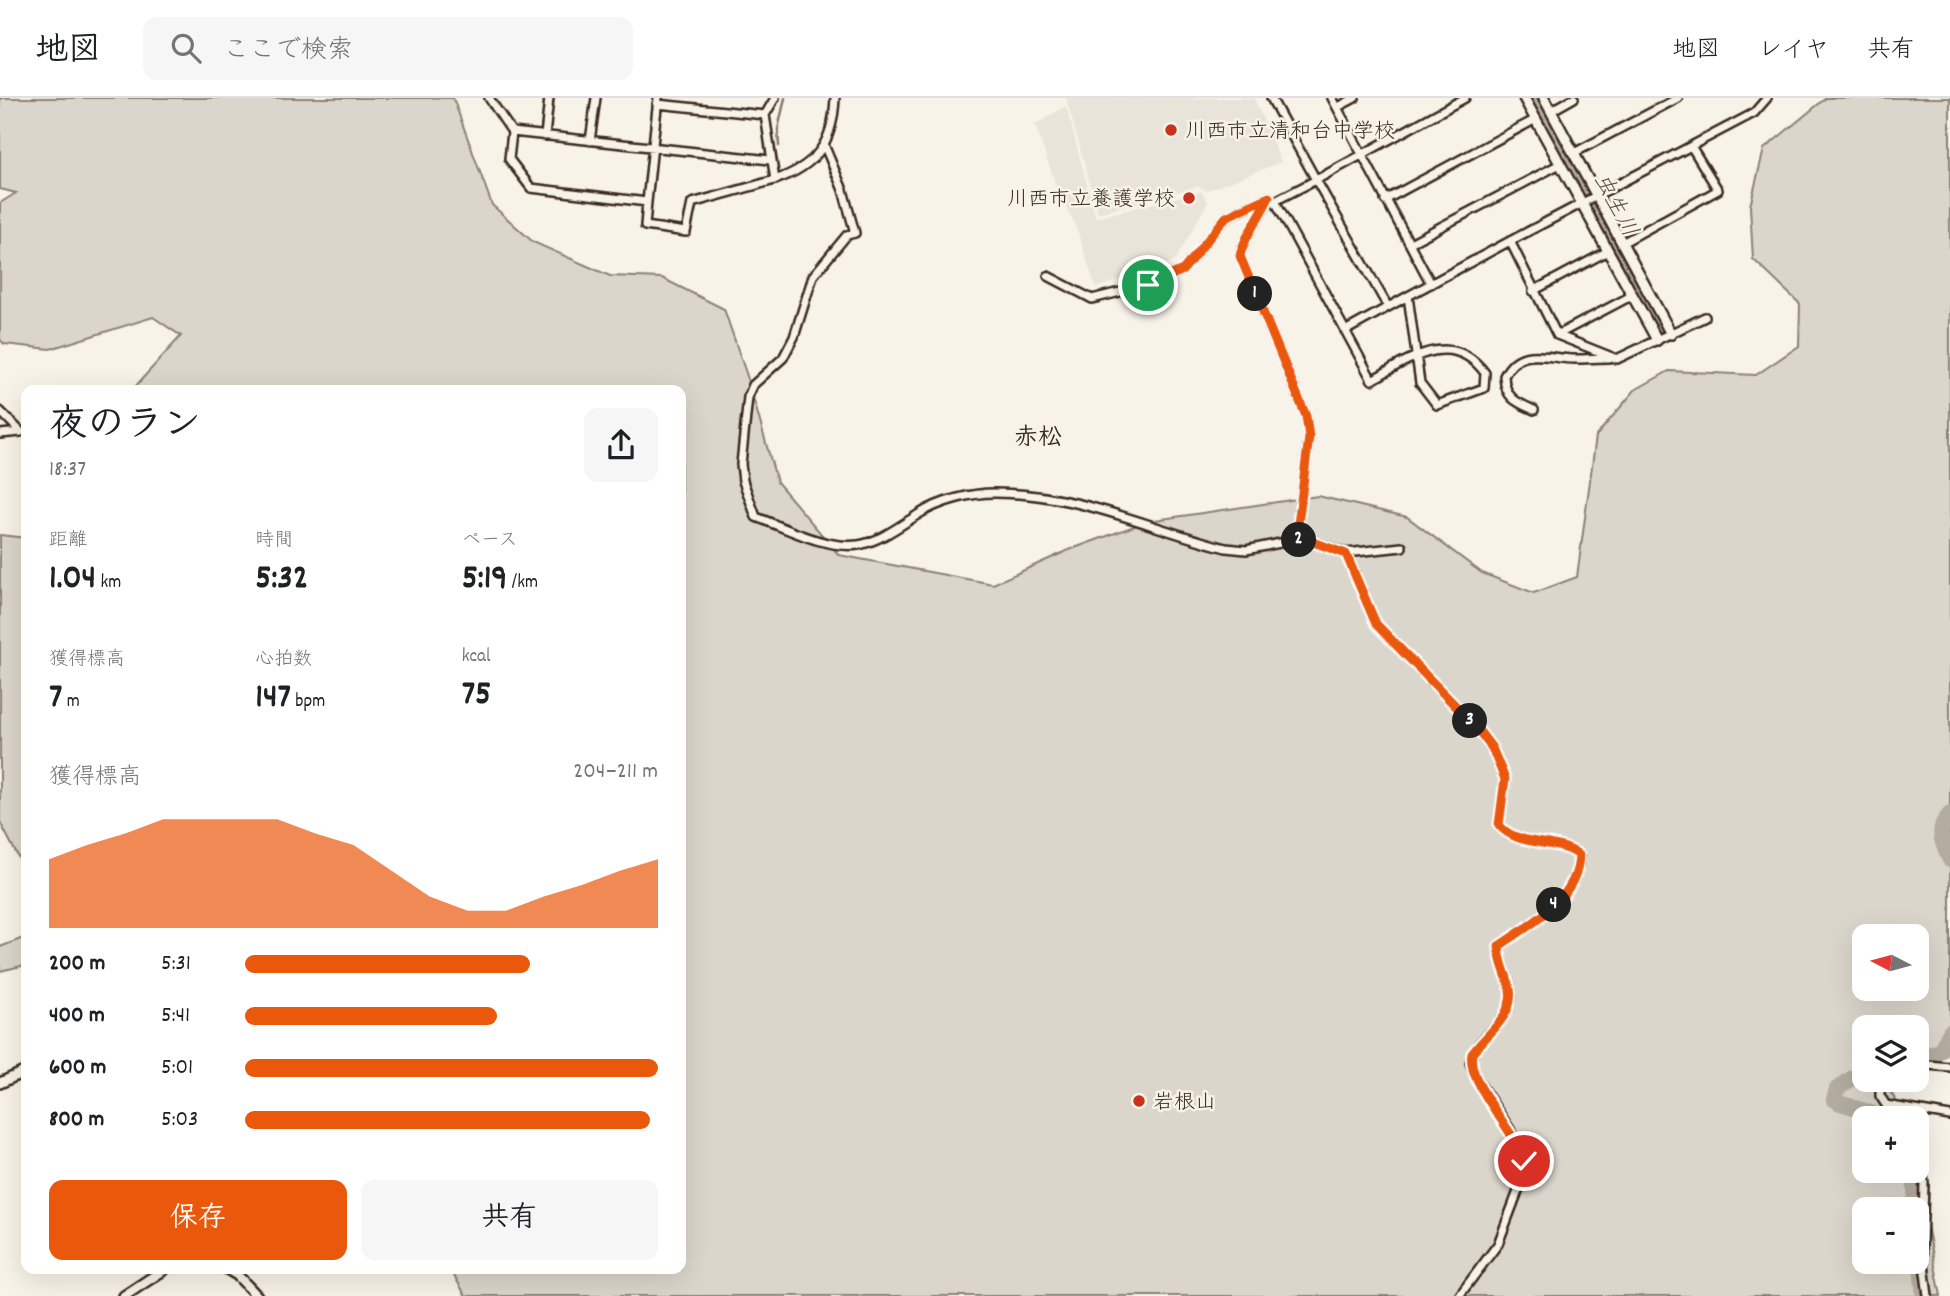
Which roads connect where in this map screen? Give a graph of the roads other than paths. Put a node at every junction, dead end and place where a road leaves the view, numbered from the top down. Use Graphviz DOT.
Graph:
graph roads {
  1 [pos="489,98"];
  2 [pos="549,98"];
  3 [pos="596,98"];
  4 [pos="775,98"];
  5 [pos="835,98"];
  6 [pos="1271,98"];
  7 [pos="1332,98"];
  8 [pos="1354,98"];
  9 [pos="1465,98"];
  10 [pos="1524,98"];
  11 [pos="1544,98"];
  12 [pos="1574,98"];
  13 [pos="1678,98"];
  14 [pos="1765,99"];
  15 [pos="657,101"];
  16 [pos="1338,107"];
  17 [pos="1551,111"];
  18 [pos="765,115"];
  19 [pos="1536,119"];
  20 [pos="512,132"];
  21 [pos="545,136"];
  22 [pos="590,142"];
  23 [pos="1691,146"];
  24 [pos="825,147"];
  25 [pos="652,149"];
  26 [pos="1574,153"];
  27 [pos="1361,154"];
  28 [pos="769,160"];
  29 [pos="1560,164"];
  30 [pos="775,180"];
  31 [pos="1316,180"];
  32 [pos="1597,196"];
  33 [pos="1385,200"];
  34 [pos="647,202"];
  35 [pos="1582,203"];
  36 [pos="1510,242"];
  37 [pos="1410,243"];
  38 [pos="1622,243"];
  39 [pos="1608,251"];
  40 [pos="1048,276"];
  41 [pos="1431,284"];
  42 [pos="1533,291"];
  43 [pos="1633,295"];
  44 [pos="1408,296"];
  45 [pos="1388,307"];
  46 [pos="1705,317"];
  47 [pos="1345,331"];
  48 [pos="1671,334"];
  49 [pos="1557,335"];
  50 [pos="1657,340"];
  51 [pos="1416,355"];
  52 [pos="1617,359"];
  53 [pos="1535,410"];
  54 [pos="0,411"];
  55 [pos="0,434"];
  56 [pos="1296,540"];
  57 [pos="1402,547"];
  58 [pos="1346,554"];
  59 [pos="1929,1065"];
  60 [pos="1950,1067"];
  61 [pos="21,1073"];
  62 [pos="0,1083"];
  63 [pos="1880,1092"];
  64 [pos="1890,1106"];
  65 [pos="1929,1114"];
  66 [pos="1950,1116"];
  67 [pos="1924,1183"];
  68 [pos="157,1274"];
  69 [pos="236,1274"];
  70 [pos="124,1296"];
  71 [pos="257,1296"];
  72 [pos="1459,1296"];
  73 [pos="1928,1296"];
  1 -- 20 [label="street"];
  2 -- 21 [label="street"];
  3 -- 22 [label="street"];
  4 -- 18 [label="street"];
  5 -- 24 [label="street"];
  6 -- 31 [label="street"];
  7 -- 16 [label="street"];
  8 -- 16 [label="street"];
  9 -- 27 [label="street"];
  10 -- 19 [label="street"];
  11 -- 17 [label="street"];
  12 -- 17 [label="street"];
  13 -- 26 [label="street"];
  14 -- 23 [label="street"];
  15 -- 18 [label="street"];
  15 -- 25 [label="street"];
  16 -- 27 [label="street"];
  17 -- 26 [label="street"];
  18 -- 28 [label="street"];
  19 -- 29 [label="street"];
  19 -- 33 [label="street"];
  20 -- 21 [label="street"];
  20 -- 34 [label="street"];
  21 -- 22 [label="street"];
  22 -- 25 [label="street"];
  23 -- 32 [label="street"];
  23 -- 38 [label="street"];
  24 -- 30 [label="street"];
  24 -- 56 [label="street"];
  25 -- 28 [label="street"];
  25 -- 34 [label="street"];
  26 -- 32 [label="street"];
  27 -- 31 [label="street"];
  27 -- 33 [label="street"];
  28 -- 30 [label="street"];
  29 -- 35 [label="street"];
  29 -- 37 [label="street"];
  30 -- 34 [label="street"];
  31 -- 45 [label="street"];
  31 -- 47 [label="street"];
  32 -- 35 [label="street"];
  32 -- 38 [label="street"];
  33 -- 37 [label="street"];
  35 -- 36 [label="street"];
  35 -- 39 [label="street"];
  36 -- 41 [label="street"];
  36 -- 42 [label="street"];
  37 -- 41 [label="street"];
  38 -- 48 [label="street"];
  39 -- 42 [label="street"];
  39 -- 43 [label="street"];
  40 -- 56 [label="street"];
  41 -- 44 [label="street"];
  42 -- 49 [label="street"];
  43 -- 49 [label="street"];
  43 -- 50 [label="street"];
  44 -- 45 [label="street"];
  44 -- 51 [label="street"];
  45 -- 47 [label="street"];
  46 -- 48 [label="street"];
  47 -- 51 [label="street"];
  48 -- 50 [label="street"];
  49 -- 52 [label="street"];
  50 -- 52 [label="street"];
  51 -- 51 [label="street"];
  52 -- 53 [label="street"];
  54 -- 55 [label="street"];
  56 -- 58 [label="street"];
  57 -- 58 [label="street"];
  58 -- 72 [label="street"];
  59 -- 60 [label="street"];
  61 -- 62 [label="street"];
  63 -- 64 [label="street"];
  65 -- 66 [label="street"];
  67 -- 73 [label="street"];
  68 -- 70 [label="street"];
  69 -- 71 [label="street"];
}
